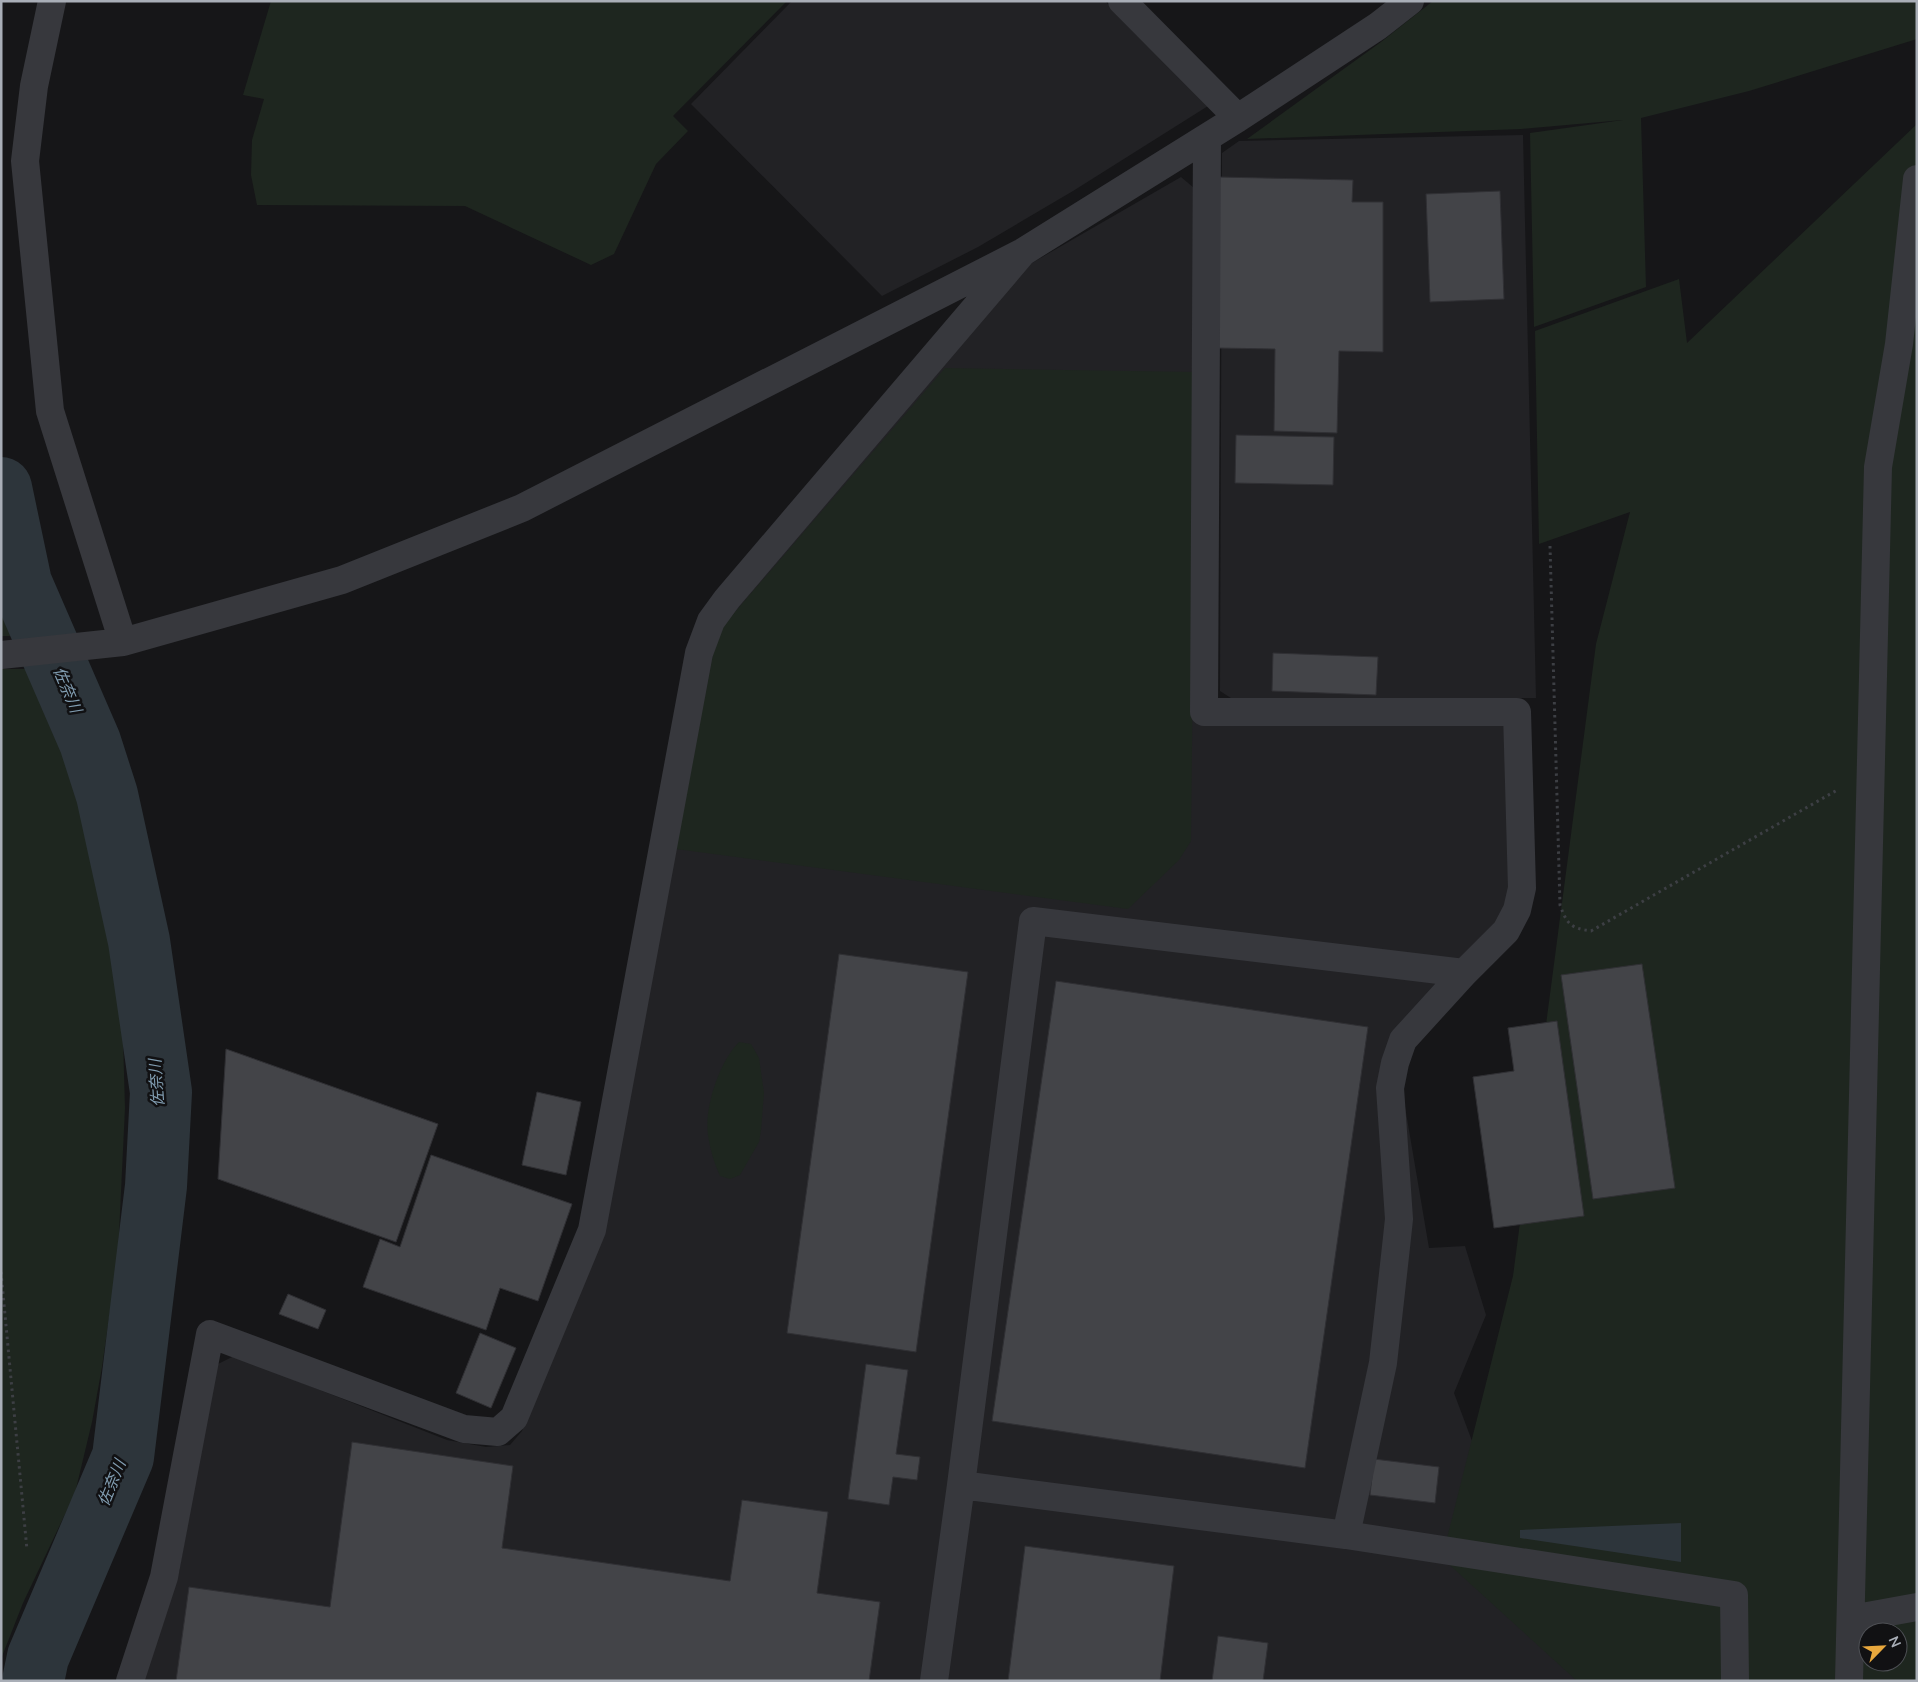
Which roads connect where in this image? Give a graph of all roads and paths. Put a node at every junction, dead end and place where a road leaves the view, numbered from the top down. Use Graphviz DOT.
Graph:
graph roads {
  1 [pos="52,1"];
  2 [pos="1122,1"];
  3 [pos="1410,1"];
  4 [pos="1238,118"];
  5 [pos="1207,138"];
  6 [pos="1917,179"];
  7 [pos="1023,252"];
  8 [pos="1550,546"];
  9 [pos="123,642"];
  10 [pos="1,655"];
  11 [pos="1871,772"];
  12 [pos="1464,973"];
  13 [pos="1,1272"];
  14 [pos="961,1485"];
  15 [pos="1346,1535"];
  16 [pos="27,1550"];
  17 [pos="1917,1607"];
  18 [pos="1850,1619"];
  19 [pos="130,1681"];
  20 [pos="934,1681"];
  21 [pos="1735,1681"];
  22 [pos="1849,1681"];
  1 -- 9 [label="street"];
  2 -- 4 [label="street"];
  3 -- 4 [label="street"];
  4 -- 5 [label="street"];
  5 -- 7 [label="street"];
  5 -- 12 [label="street"];
  6 -- 11 [label="street"];
  7 -- 9 [label="street"];
  7 -- 19 [label="street"];
  8 -- 11 [label="path"];
  9 -- 10 [label="street"];
  11 -- 18 [label="street"];
  12 -- 14 [label="street"];
  12 -- 15 [label="street"];
  13 -- 16 [label="path"];
  14 -- 15 [label="street"];
  14 -- 20 [label="street"];
  15 -- 21 [label="street"];
  17 -- 18 [label="street"];
  18 -- 22 [label="street"];
}
